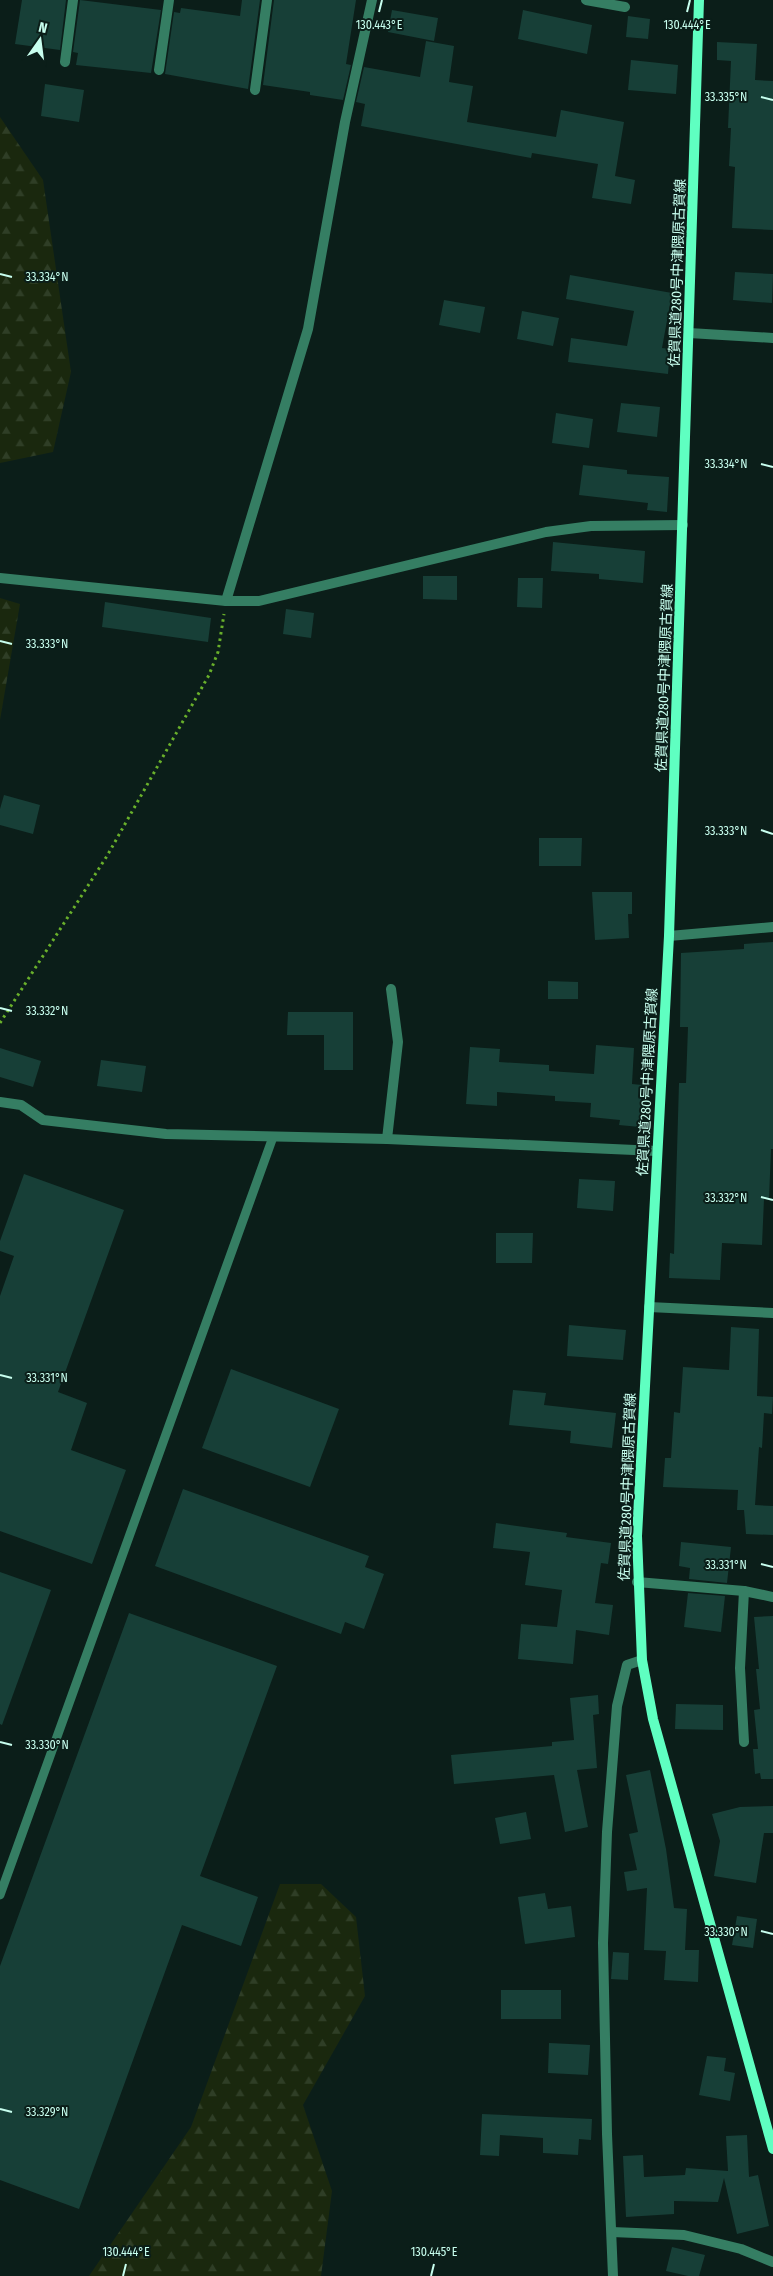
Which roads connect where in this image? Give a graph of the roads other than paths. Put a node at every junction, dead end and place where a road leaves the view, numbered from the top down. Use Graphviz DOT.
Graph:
graph roads {
  1 [pos="73,0"];
  2 [pos="169,0"];
  3 [pos="267,0"];
  4 [pos="372,0"];
  5 [pos="586,0"];
  6 [pos="699,0"];
  7 [pos="625,7"];
  8 [pos="65,62"];
  9 [pos="160,70"];
  10 [pos="255,90"];
  11 [pos="689,333"];
  12 [pos="773,338"];
  13 [pos="683,525"];
  14 [pos="0,578"];
  15 [pos="226,601"];
  16 [pos="773,927"];
  17 [pos="669,936"];
  18 [pos="391,988"];
  19 [pos="0,1102"];
  20 [pos="273,1137"];
  21 [pos="387,1139"];
  22 [pos="657,1151"];
  23 [pos="649,1308"];
  24 [pos="773,1312"];
  25 [pos="637,1582"];
  26 [pos="744,1591"];
  27 [pos="773,1597"];
  28 [pos="642,1660"];
  29 [pos="744,1742"];
  30 [pos="0,1895"];
  31 [pos="773,2149"];
  32 [pos="612,2232"];
  33 [pos="773,2262"];
  34 [pos="613,2276"];
  1 -- 8 [label="street"];
  2 -- 9 [label="street"];
  3 -- 10 [label="street"];
  4 -- 15 [label="street"];
  5 -- 7 [label="street"];
  6 -- 11 [label="main road, 佐賀県道280号中津隈原古賀線"];
  11 -- 12 [label="street"];
  11 -- 13 [label="main road, 佐賀県道280号中津隈原古賀線"];
  13 -- 15 [label="street"];
  13 -- 17 [label="main road, 佐賀県道280号中津隈原古賀線"];
  14 -- 15 [label="street"];
  16 -- 17 [label="street"];
  17 -- 22 [label="main road, 佐賀県道280号中津隈原古賀線"];
  18 -- 21 [label="street"];
  19 -- 20 [label="street"];
  20 -- 21 [label="street"];
  20 -- 30 [label="lane"];
  21 -- 22 [label="street"];
  22 -- 23 [label="main road, 佐賀県道280号中津隈原古賀線"];
  23 -- 24 [label="street"];
  23 -- 25 [label="main road, 佐賀県道280号中津隈原古賀線"];
  25 -- 26 [label="street"];
  25 -- 28 [label="main road, 佐賀県道280号中津隈原古賀線"];
  26 -- 27 [label="street"];
  26 -- 29 [label="street"];
  28 -- 31 [label="main road, 佐賀県道280号中津隈原古賀線"];
  28 -- 32 [label="street"];
  32 -- 33 [label="street"];
  32 -- 34 [label="street"];
}
